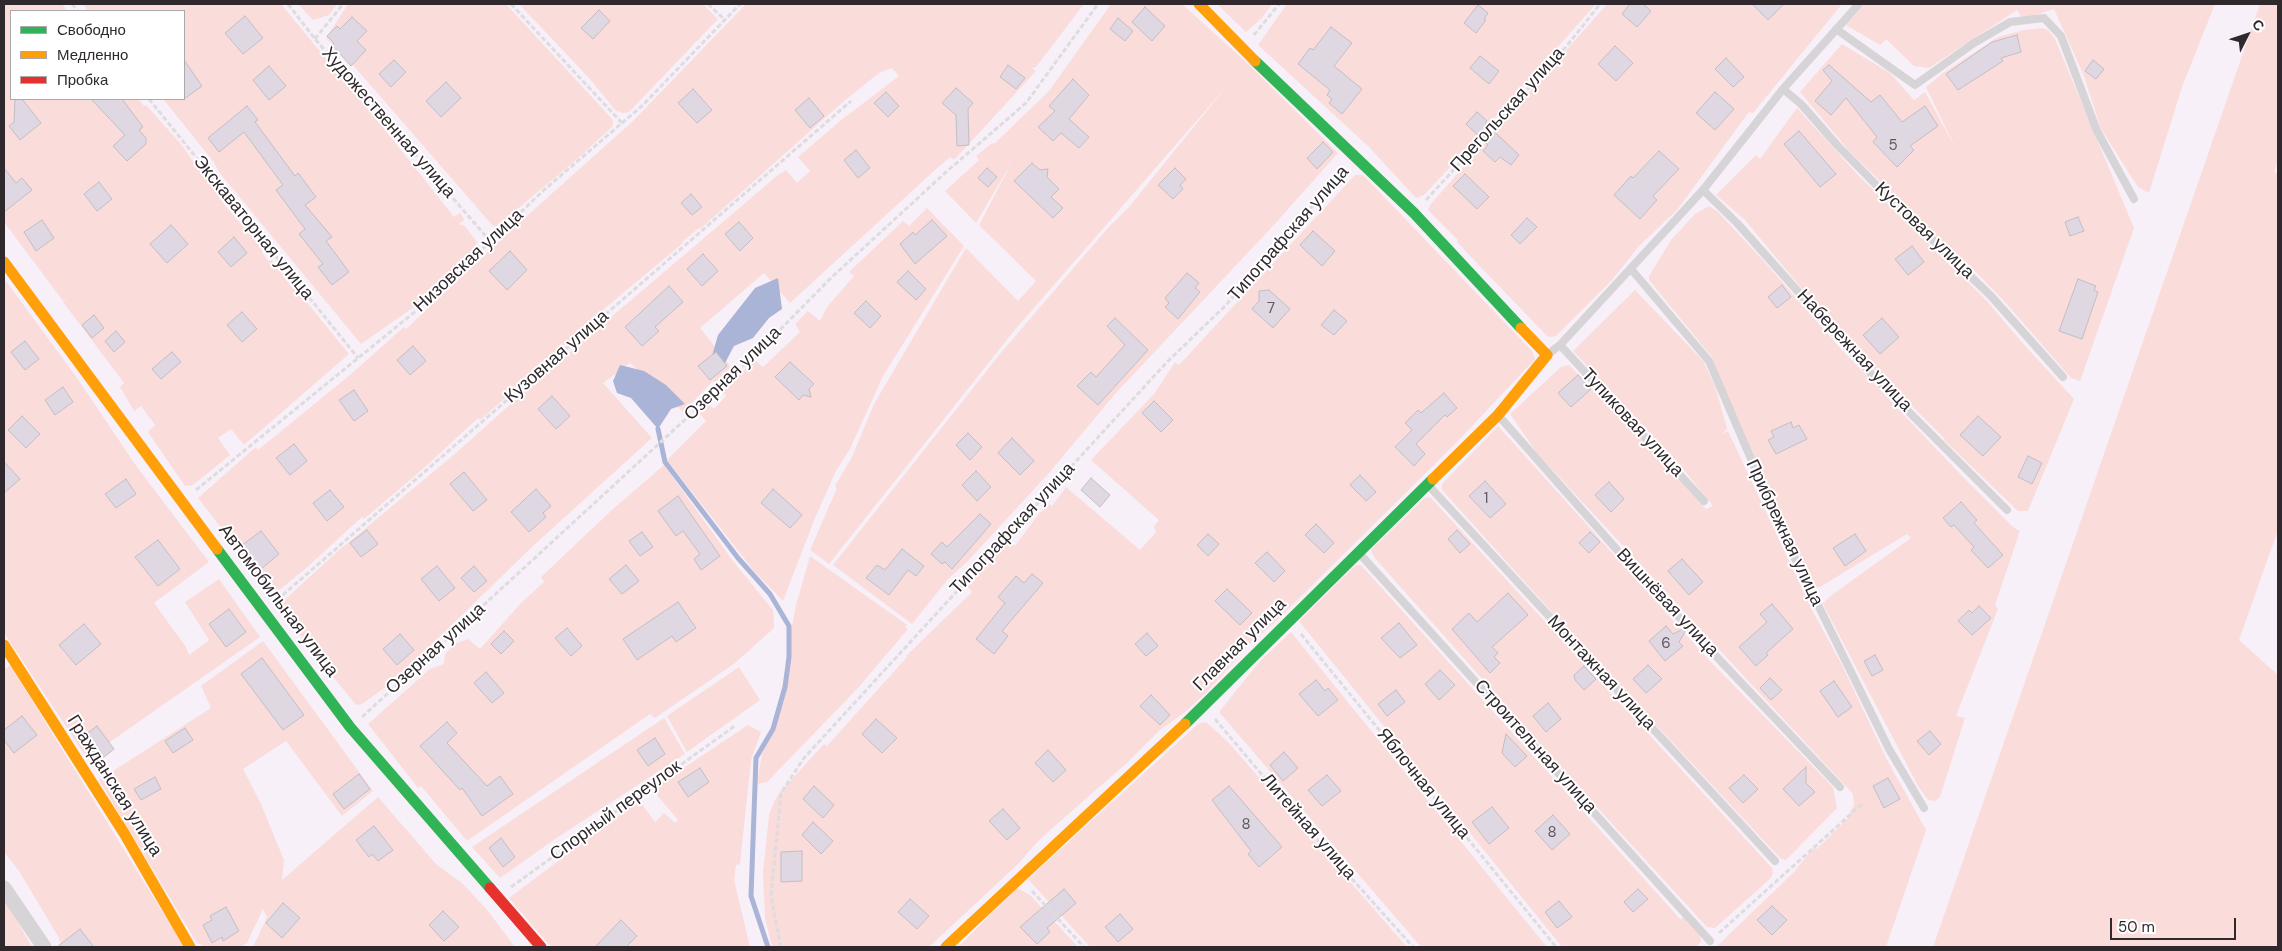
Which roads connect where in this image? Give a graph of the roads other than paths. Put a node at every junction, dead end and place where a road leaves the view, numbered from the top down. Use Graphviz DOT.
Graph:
graph roads {
  1 [pos="1199,4"];
  2 [pos="1859,4"];
  3 [pos="1836,29"];
  4 [pos="1783,89"];
  5 [pos="1702,190"];
  6 [pos="2134,199"];
  7 [pos="4,262"];
  8 [pos="1631,270"];
  9 [pos="1560,346"];
  10 [pos="1547,355"];
  11 [pos="2062,377"];
  12 [pos="1498,415"];
  13 [pos="1428,484"];
  14 [pos="1704,501"];
  15 [pos="2008,510"];
  16 [pos="1359,554"];
  17 [pos="4,645"];
  18 [pos="1840,788"];
  19 [pos="1924,808"];
  20 [pos="1775,861"];
  21 [pos="4,888"];
  22 [pos="1710,941"];
  23 [pos="44,947"];
  24 [pos="190,947"];
  25 [pos="541,947"];
  26 [pos="946,947"];
  1 -- 10 [label="street"];
  2 -- 3 [label="lane"];
  3 -- 4 [label="lane"];
  3 -- 6 [label="lane"];
  4 -- 5 [label="lane"];
  4 -- 11 [label="lane, Кустовая улица"];
  5 -- 8 [label="lane"];
  5 -- 15 [label="lane, Набережная улица"];
  7 -- 25 [label="street, Автомобильная улица"];
  8 -- 9 [label="lane"];
  8 -- 19 [label="lane, Прибрежная улица"];
  9 -- 10 [label="lane"];
  9 -- 14 [label="lane, Тупиковая улица"];
  10 -- 12 [label="street, Главная улица"];
  12 -- 13 [label="street, Главная улица"];
  12 -- 18 [label="lane, Вишнёвая улица"];
  13 -- 16 [label="street, Главная улица"];
  13 -- 20 [label="lane, Монтажная улица"];
  16 -- 22 [label="lane, Строительная улица"];
  16 -- 26 [label="street, Главная улица"];
  17 -- 24 [label="street, Гражданская улица"];
  21 -- 23 [label="street"];
}
